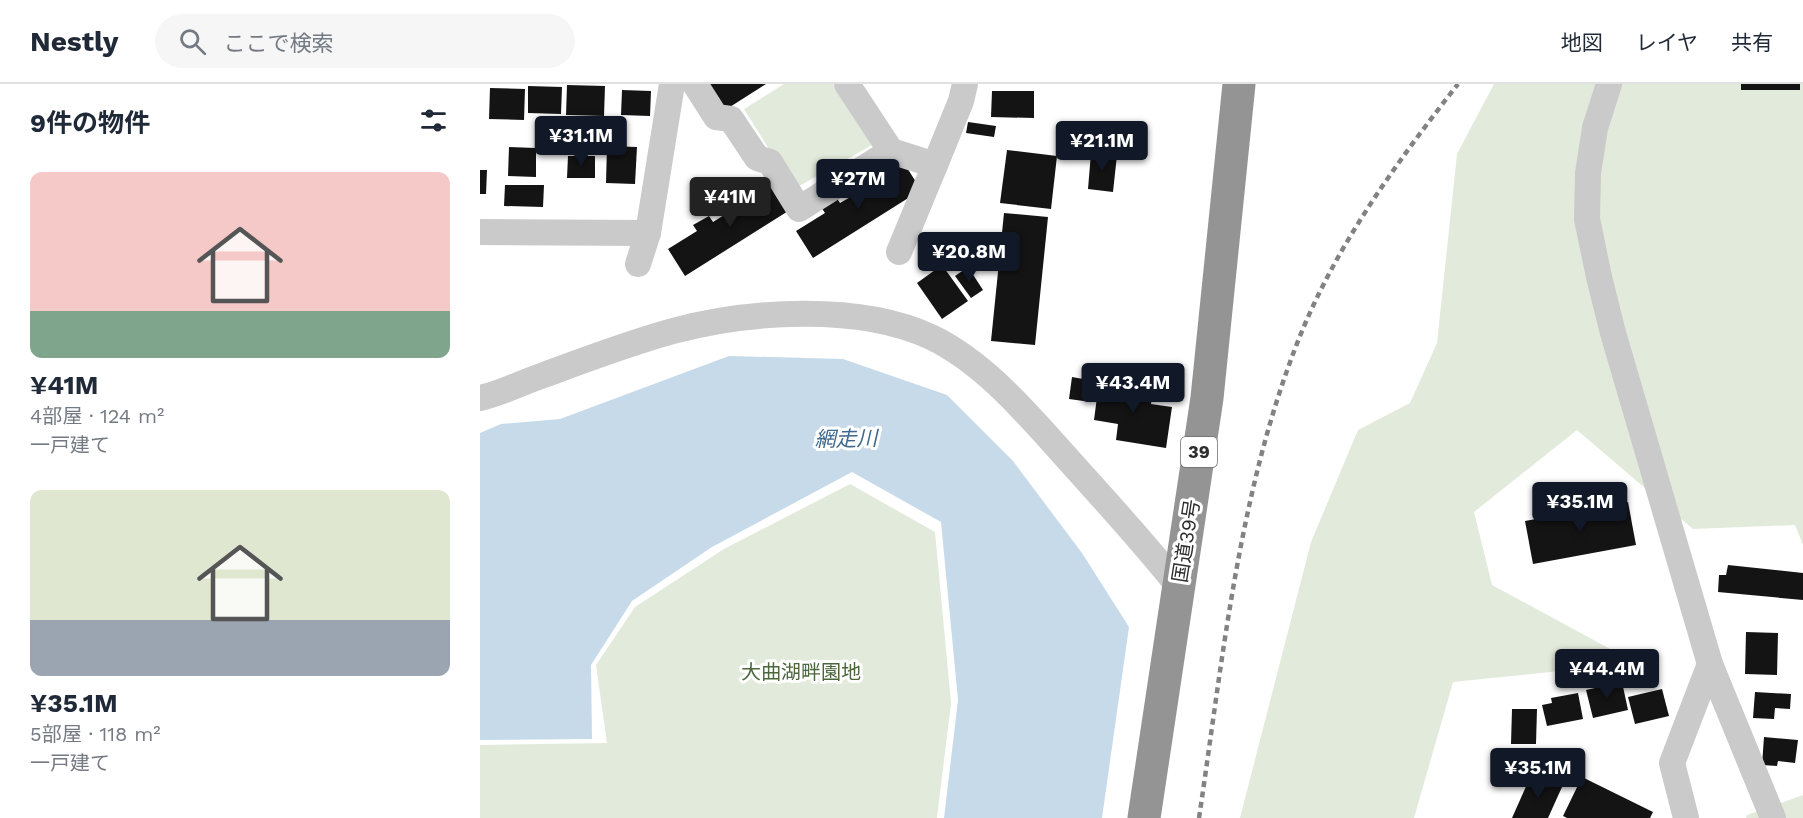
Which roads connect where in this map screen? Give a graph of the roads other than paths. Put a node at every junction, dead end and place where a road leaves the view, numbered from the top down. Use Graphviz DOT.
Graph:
graph roads {
  1 [pos="672,84"];
  2 [pos="695,84"];
  3 [pos="847,84"];
  4 [pos="965,84"];
  5 [pos="1239,84"];
  6 [pos="1609,84"];
  7 [pos="891,151"];
  8 [pos="935,165"];
  9 [pos="480,232"];
  10 [pos="648,233"];
  11 [pos="899,252"];
  12 [pos="638,264"];
  13 [pos="480,398"];
  14 [pos="1179,587"];
  15 [pos="1710,664"];
  16 [pos="1144,818"];
  17 [pos="1686,818"];
  18 [pos="1773,818"];
  1 -- 10 [label="street"];
  2 -- 7 [label="street"];
  3 -- 7 [label="street"];
  4 -- 8 [label="street"];
  5 -- 14 [label="highway, 国道39号 / 39"];
  6 -- 15 [label="street"];
  7 -- 8 [label="street"];
  8 -- 11 [label="street"];
  9 -- 10 [label="street"];
  10 -- 12 [label="street"];
  13 -- 14 [label="street"];
  14 -- 16 [label="highway, 国道39号 / 39"];
  15 -- 17 [label="street"];
  15 -- 18 [label="street"];
}
